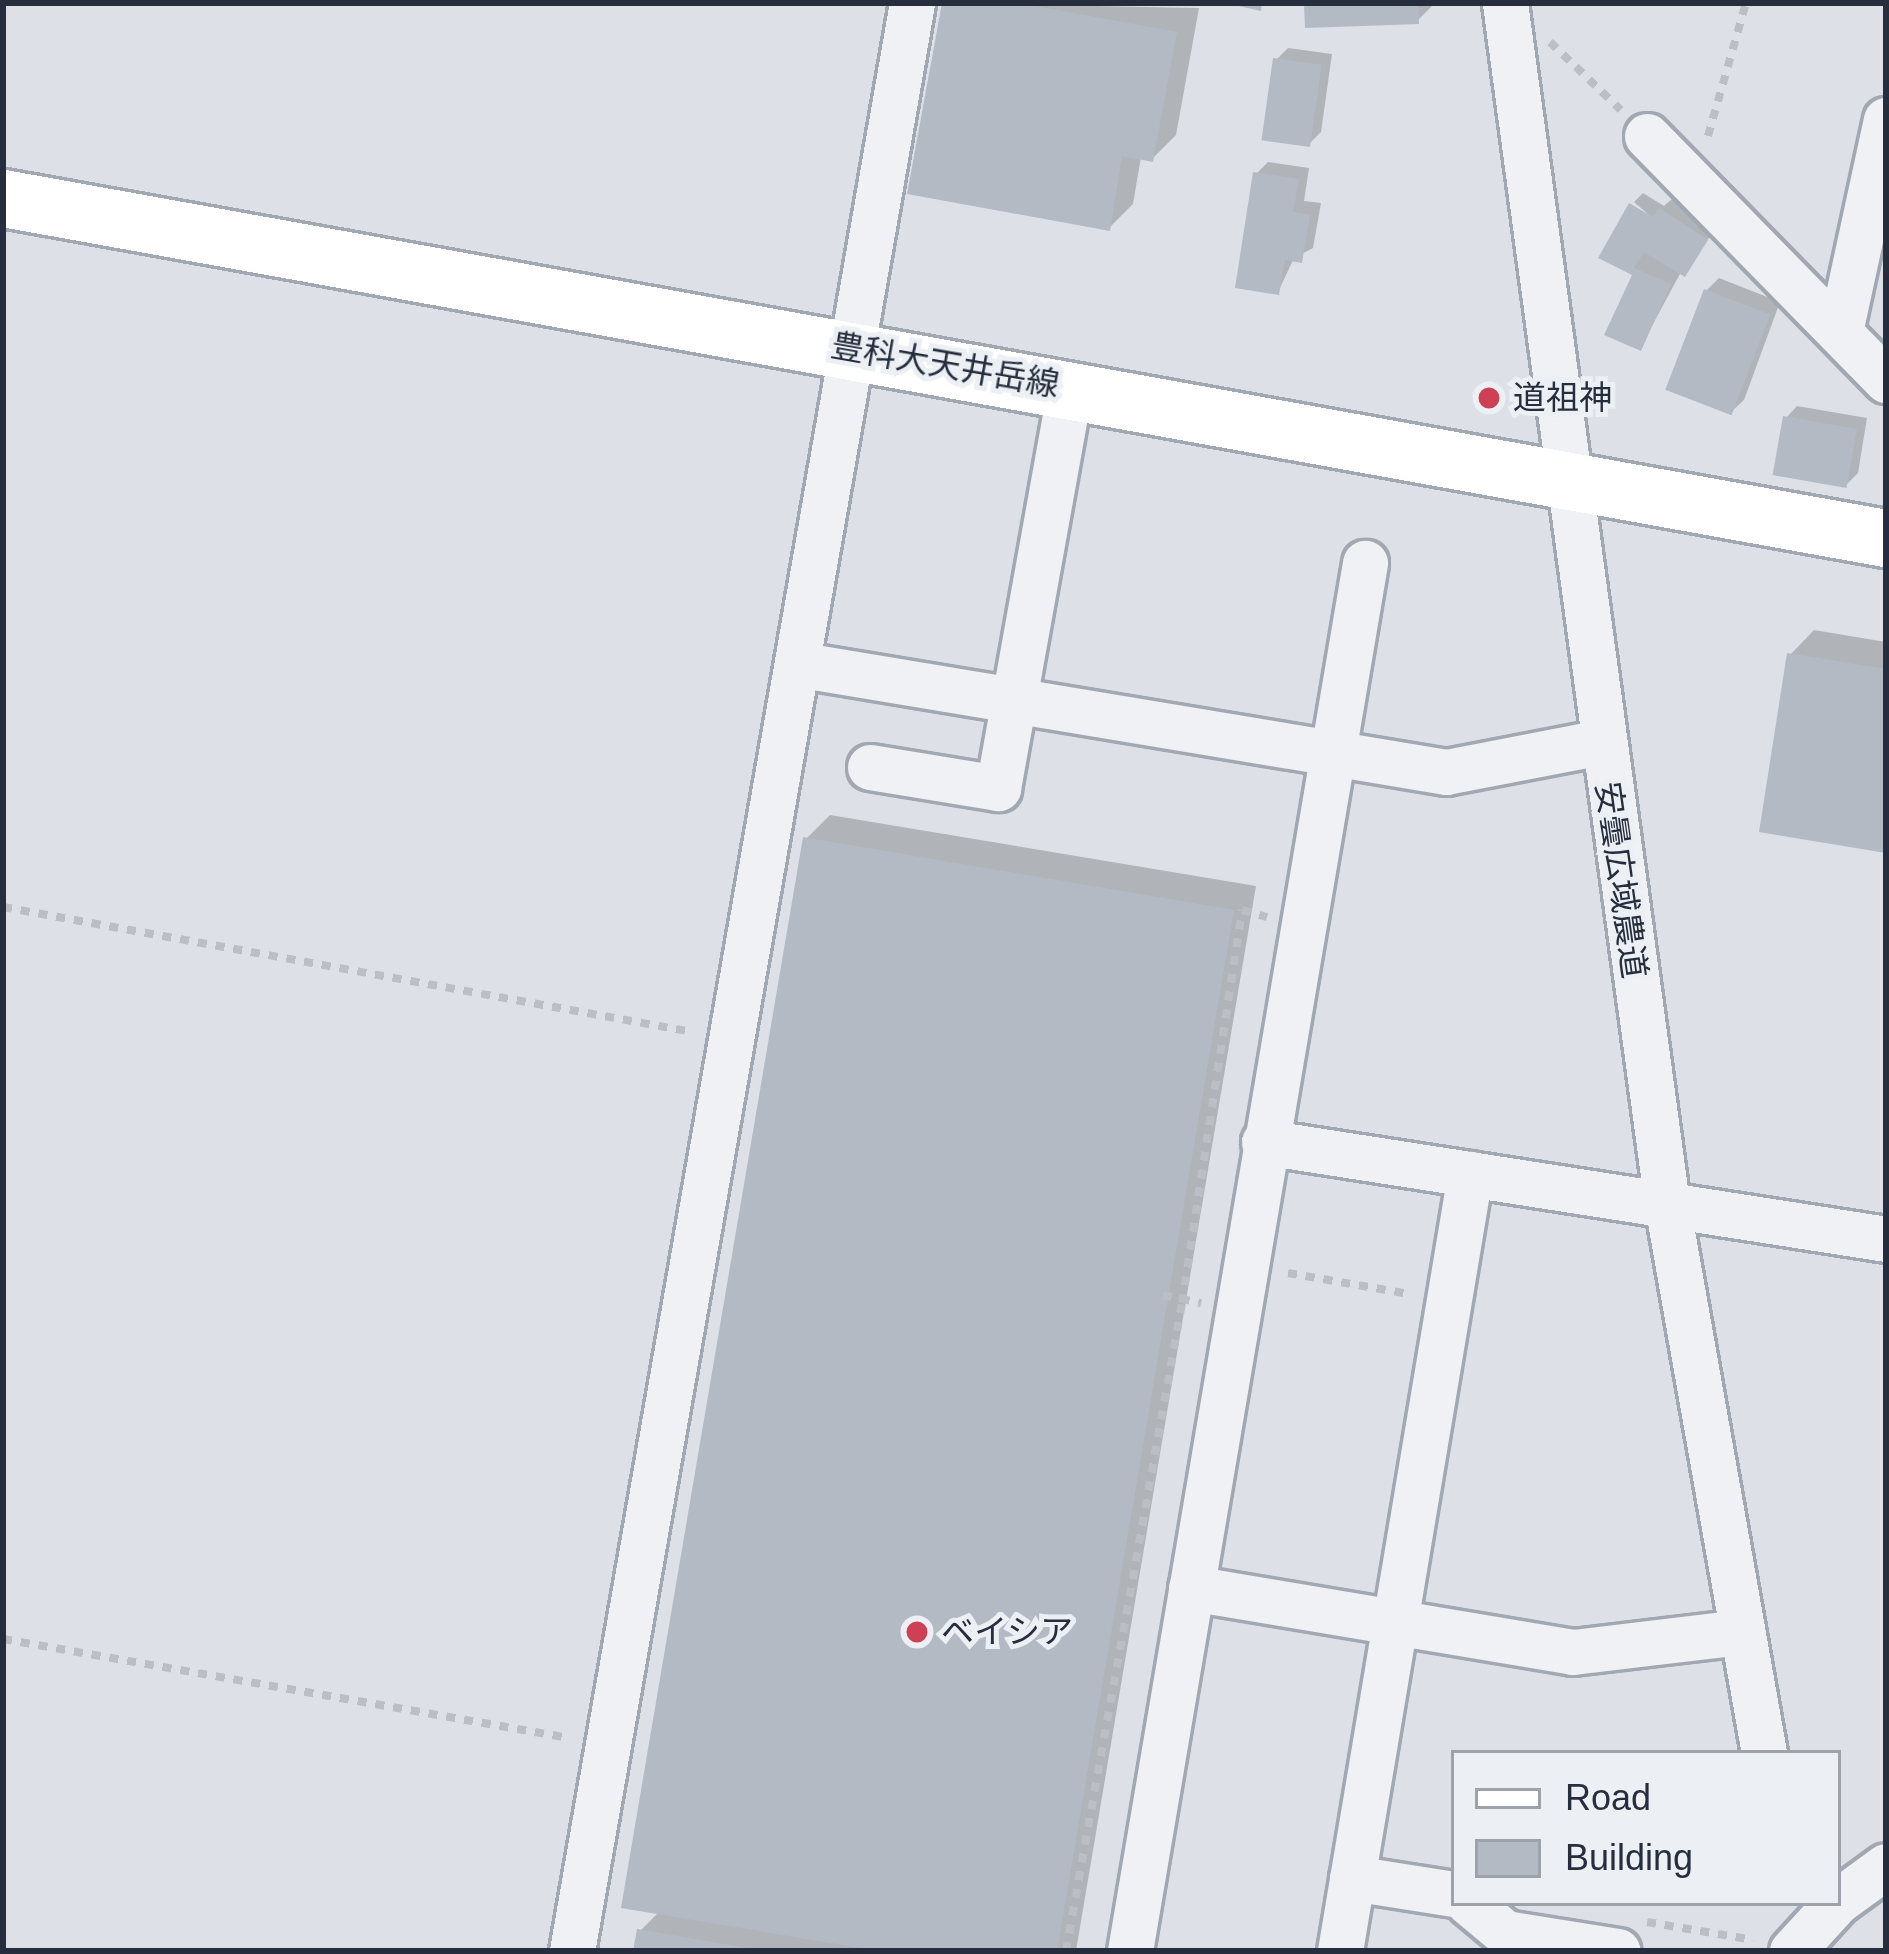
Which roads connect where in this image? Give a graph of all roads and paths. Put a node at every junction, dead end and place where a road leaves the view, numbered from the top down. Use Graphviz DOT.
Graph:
graph roads {
  1 [pos="912,3"];
  2 [pos="1505,3"];
  3 [pos="1746,3"];
  4 [pos="1546,40"];
  5 [pos="1886,120"];
  6 [pos="1647,136"];
  7 [pos="1694,183"];
  8 [pos="3,198"];
  9 [pos="1840,332"];
  10 [pos="856,349"];
  11 [pos="1886,380"];
  12 [pos="1070,388"];
  13 [pos="1565,483"];
  14 [pos="1886,538"];
  15 [pos="1365,562"];
  16 [pos="802,665"];
  17 [pos="1014,704"];
  18 [pos="1602,742"];
  19 [pos="1331,758"];
  20 [pos="870,767"];
  21 [pos="1279,896"];
  22 [pos="3,907"];
  23 [pos="732,1039"];
  24 [pos="1264,1142"];
  25 [pos="1470,1174"];
  26 [pos="1666,1204"];
  27 [pos="1886,1239"];
  28 [pos="1271,1270"];
  29 [pos="1218,1294"];
  30 [pos="1162,1295"];
  31 [pos="1422,1297"];
  32 [pos="1182,1303"];
  33 [pos="1191,1588"];
  34 [pos="1394,1624"];
  35 [pos="1741,1631"];
  36 [pos="3,1639"];
  37 [pos="610,1745"];
  38 [pos="1763,1750"];
  39 [pos="1886,1866"];
  40 [pos="1352,1878"];
  41 [pos="1451,1894"];
  42 [pos="1841,1899"];
  43 [pos="1472,1906"];
  44 [pos="1832,1906"];
  45 [pos="1795,1937"];
  46 [pos="572,1951"];
  47 [pos="1066,1951"];
  48 [pos="1130,1951"];
  49 [pos="1340,1951"];
  50 [pos="1618,1951"];
  1 -- 10 [label="street"];
  2 -- 13 [label="street, 安曇広域農道"];
  3 -- 7 [label="path"];
  4 -- 6 [label="path"];
  5 -- 9 [label="street"];
  6 -- 7 [label="street"];
  7 -- 9 [label="street"];
  8 -- 10 [label="main road, 豊科大天井岳線"];
  9 -- 11 [label="street"];
  10 -- 12 [label="main road, 豊科大天井岳線"];
  10 -- 16 [label="street"];
  12 -- 13 [label="main road, 豊科大天井岳線"];
  12 -- 17 [label="street"];
  13 -- 14 [label="main road, 豊科大天井岳線"];
  13 -- 18 [label="street, 安曇広域農道"];
  15 -- 19 [label="street"];
  16 -- 17 [label="street"];
  16 -- 23 [label="street"];
  17 -- 19 [label="street"];
  17 -- 20 [label="street"];
  18 -- 19 [label="street"];
  18 -- 26 [label="street, 安曇広域農道"];
  19 -- 24 [label="street"];
  21 -- 32 [label="path"];
  22 -- 23 [label="path"];
  23 -- 37 [label="street"];
  24 -- 25 [label="street"];
  24 -- 33 [label="street"];
  25 -- 26 [label="street"];
  25 -- 34 [label="street"];
  26 -- 27 [label="street"];
  26 -- 35 [label="street, 安曇広域農道"];
  28 -- 31 [label="path"];
  29 -- 32 [label="path"];
  30 -- 32 [label="path"];
  32 -- 47 [label="path"];
  33 -- 34 [label="street"];
  33 -- 48 [label="street"];
  34 -- 35 [label="street"];
  34 -- 40 [label="street"];
  35 -- 38 [label="street, 安曇広域農道"];
  36 -- 37 [label="path"];
  37 -- 46 [label="street"];
  39 -- 42 [label="street"];
  40 -- 41 [label="street"];
  40 -- 49 [label="street"];
  43 -- 50 [label="street"];
  44 -- 45 [label="street"];
}
